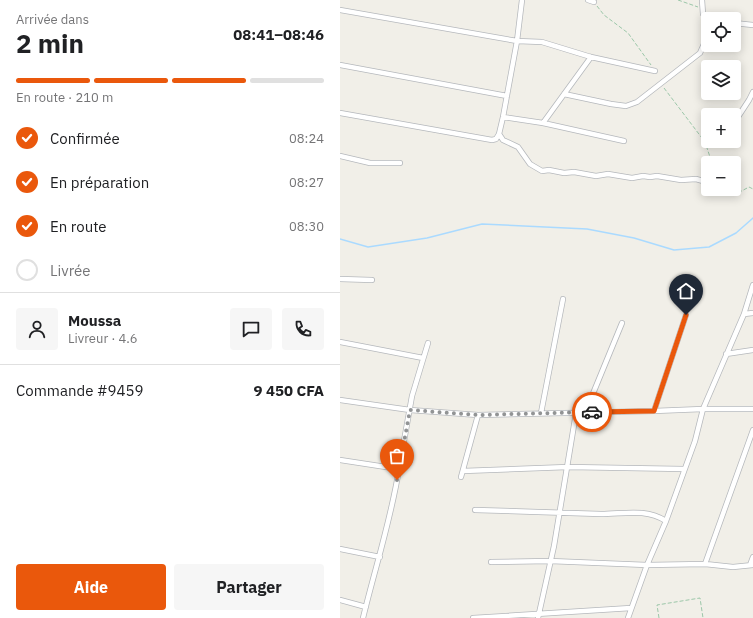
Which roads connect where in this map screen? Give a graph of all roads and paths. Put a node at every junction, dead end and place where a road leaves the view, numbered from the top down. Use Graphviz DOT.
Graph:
graph roads {
  1 [pos="522,0"];
  2 [pos="588,0"];
  3 [pos="678,0"];
  4 [pos="702,0"];
  5 [pos="594,2"];
  6 [pos="702,8"];
  7 [pos="340,10"];
  8 [pos="703,12"];
  9 [pos="741,24"];
  10 [pos="753,25"];
  11 [pos="517,41"];
  12 [pos="701,51"];
  13 [pos="591,57"];
  14 [pos="340,65"];
  15 [pos="655,71"];
  16 [pos="661,83"];
  17 [pos="753,92"];
  18 [pos="564,94"];
  19 [pos="507,96"];
  20 [pos="741,112"];
  21 [pos="340,113"];
  22 [pos="504,118"];
  23 [pos="544,123"];
  24 [pos="499,134"];
  25 [pos="624,142"];
  26 [pos="340,156"];
  27 [pos="710,156"];
  28 [pos="400,163"];
  29 [pos="701,180"];
  30 [pos="753,189"];
  31 [pos="741,192"];
  32 [pos="340,279"];
  33 [pos="372,280"];
  34 [pos="753,285"];
  35 [pos="563,299"];
  36 [pos="753,313"];
  37 [pos="744,314"];
  38 [pos="686,315"];
  39 [pos="622,323"];
  40 [pos="340,342"];
  41 [pos="428,343"];
  42 [pos="753,350"];
  43 [pos="726,354"];
  44 [pos="423,358"];
  45 [pos="340,400"];
  46 [pos="703,409"];
  47 [pos="753,409"];
  48 [pos="410,410"];
  49 [pos="654,411"];
  50 [pos="576,413"];
  51 [pos="585,413"];
  52 [pos="541,414"];
  53 [pos="478,415"];
  54 [pos="753,430"];
  55 [pos="340,460"];
  56 [pos="568,467"];
  57 [pos="399,469"];
  58 [pos="684,469"];
  59 [pos="463,471"];
  60 [pos="461,477"];
  61 [pos="475,510"];
  62 [pos="560,512"];
  63 [pos="666,521"];
  64 [pos="340,549"];
  65 [pos="380,557"];
  66 [pos="753,557"];
  67 [pos="550,561"];
  68 [pos="491,562"];
  69 [pos="706,564"];
  70 [pos="646,565"];
  71 [pos="752,565"];
  72 [pos="340,600"];
  73 [pos="366,607"];
  74 [pos="631,608"];
  75 [pos="538,615"];
  76 [pos="364,618"];
  77 [pos="473,618"];
  78 [pos="628,618"];
  79 [pos="659,618"];
  80 [pos="703,618"];
  1 -- 11 [label="street"];
  2 -- 5 [label="street"];
  3 -- 6 [label="path"];
  4 -- 6 [label="street"];
  5 -- 15 [label="path"];
  6 -- 8 [label="street"];
  7 -- 11 [label="street"];
  9 -- 10 [label="street"];
  11 -- 13 [label="street"];
  11 -- 19 [label="street"];
  12 -- 16 [label="street"];
  13 -- 15 [label="street"];
  13 -- 18 [label="street"];
  14 -- 19 [label="street"];
  16 -- 18 [label="street"];
  16 -- 27 [label="path"];
  17 -- 20 [label="street"];
  18 -- 23 [label="street"];
  19 -- 22 [label="street"];
  21 -- 24 [label="street"];
  22 -- 23 [label="street"];
  22 -- 24 [label="street"];
  23 -- 25 [label="street"];
  24 -- 29 [label="street"];
  26 -- 28 [label="street"];
  30 -- 31 [label="path"];
  32 -- 33 [label="street"];
  34 -- 37 [label="street"];
  35 -- 52 [label="street"];
  36 -- 37 [label="street"];
  37 -- 43 [label="street"];
  38 -- 49 [label="street"];
  39 -- 51 [label="street"];
  40 -- 44 [label="street"];
  41 -- 44 [label="street"];
  42 -- 43 [label="street"];
  43 -- 46 [label="street"];
  44 -- 48 [label="street"];
  45 -- 48 [label="street"];
  46 -- 47 [label="street"];
  46 -- 49 [label="street"];
  46 -- 58 [label="street"];
  48 -- 53 [label="street"];
  48 -- 57 [label="street"];
  49 -- 51 [label="street"];
  50 -- 51 [label="street"];
  50 -- 52 [label="street"];
  50 -- 56 [label="street"];
  52 -- 53 [label="street"];
  53 -- 59 [label="street"];
  54 -- 69 [label="street"];
  55 -- 57 [label="street"];
  56 -- 58 [label="street"];
  56 -- 59 [label="street"];
  56 -- 62 [label="street"];
  57 -- 65 [label="street"];
  58 -- 63 [label="street"];
  59 -- 60 [label="street"];
  61 -- 62 [label="street"];
  62 -- 63 [label="street"];
  62 -- 67 [label="street"];
  63 -- 70 [label="street"];
  64 -- 65 [label="street"];
  65 -- 73 [label="street"];
  66 -- 71 [label="street"];
  67 -- 68 [label="street"];
  67 -- 70 [label="street"];
  67 -- 75 [label="street"];
  69 -- 70 [label="street"];
  69 -- 71 [label="street"];
  70 -- 74 [label="street"];
  72 -- 73 [label="street"];
  73 -- 76 [label="street"];
  74 -- 75 [label="street"];
  74 -- 78 [label="street"];
  75 -- 77 [label="street"];
  79 -- 80 [label="path"];
}
